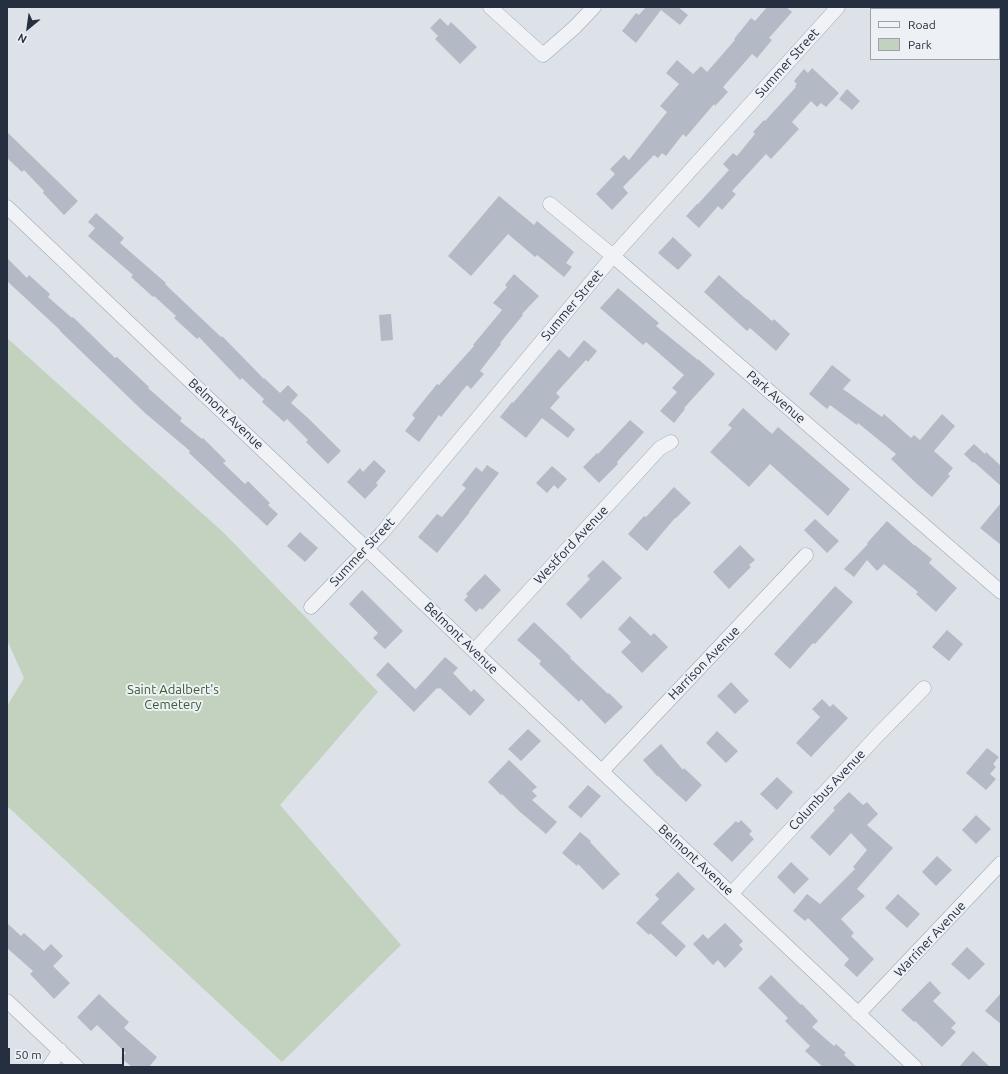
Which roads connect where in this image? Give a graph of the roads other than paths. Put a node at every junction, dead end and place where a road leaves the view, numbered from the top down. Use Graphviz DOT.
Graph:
graph roads {
  1 [pos="490,7"];
  2 [pos="594,7"];
  3 [pos="838,7"];
  4 [pos="550,204"];
  5 [pos="7,207"];
  6 [pos="613,256"];
  7 [pos="671,442"];
  8 [pos="367,548"];
  9 [pos="806,555"];
  10 [pos="1001,592"];
  11 [pos="311,607"];
  12 [pos="474,651"];
  13 [pos="924,688"];
  14 [pos="602,770"];
  15 [pos="1001,863"];
  16 [pos="732,893"];
  17 [pos="7,1001"];
  18 [pos="858,1014"];
  19 [pos="60,1050"];
  20 [pos="49,1067"];
  21 [pos="77,1067"];
  22 [pos="915,1067"];
  1 -- 2 [label="street"];
  3 -- 6 [label="street, Summer Street"];
  4 -- 6 [label="street, Park Avenue"];
  5 -- 8 [label="street, Belmont Avenue"];
  6 -- 8 [label="street, Summer Street"];
  6 -- 10 [label="street, Park Avenue"];
  7 -- 12 [label="street, Westford Avenue"];
  8 -- 11 [label="street, Summer Street"];
  8 -- 12 [label="street, Belmont Avenue"];
  9 -- 14 [label="street, Harrison Avenue"];
  12 -- 14 [label="street, Belmont Avenue"];
  13 -- 16 [label="street, Columbus Avenue"];
  14 -- 16 [label="street, Belmont Avenue"];
  15 -- 18 [label="street, Warriner Avenue"];
  16 -- 18 [label="street, Belmont Avenue"];
  17 -- 19 [label="street"];
  18 -- 22 [label="street, Belmont Avenue"];
  19 -- 20 [label="street"];
  19 -- 21 [label="street"];
}
